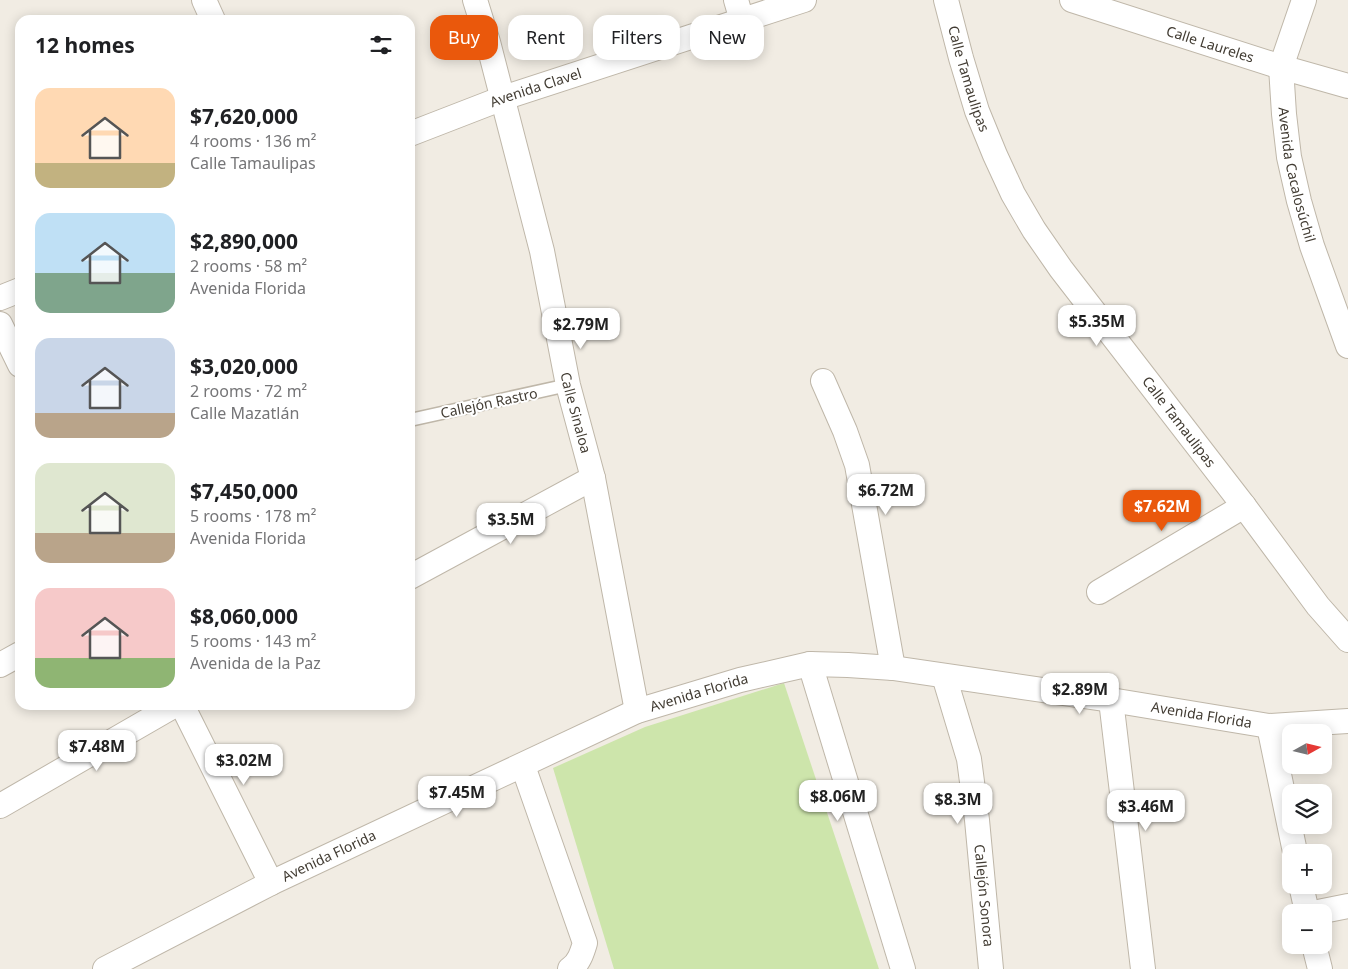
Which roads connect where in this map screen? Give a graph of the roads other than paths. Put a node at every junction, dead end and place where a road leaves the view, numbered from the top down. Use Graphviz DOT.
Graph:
graph roads {
  1 [pos="204,0"];
  2 [pos="475,0"];
  3 [pos="804,0"];
  4 [pos="946,0"];
  5 [pos="1072,0"];
  6 [pos="1304,0"];
  7 [pos="739,10"];
  8 [pos="211,15"];
  9 [pos="1281,67"];
  10 [pos="1348,86"];
  11 [pos="503,98"];
  12 [pos="415,132"];
  13 [pos="15,292"];
  14 [pos="0,298"];
  15 [pos="0,324"];
  16 [pos="1348,346"];
  17 [pos="15,355"];
  18 [pos="823,381"];
  19 [pos="568,385"];
  20 [pos="415,419"];
  21 [pos="593,478"];
  22 [pos="1244,506"];
  23 [pos="415,574"];
  24 [pos="1099,592"];
  25 [pos="1348,640"];
  26 [pos="15,656"];
  27 [pos="0,664"];
  28 [pos="810,664"];
  29 [pos="893,668"];
  30 [pos="944,676"];
  31 [pos="1111,700"];
  32 [pos="166,710"];
  33 [pos="184,710"];
  34 [pos="637,711"];
  35 [pos="1348,721"];
  36 [pos="1269,726"];
  37 [pos="523,766"];
  38 [pos="0,806"];
  39 [pos="1293,844"];
  40 [pos="271,883"];
  41 [pos="1348,906"];
  42 [pos="1332,909"];
  43 [pos="1316,954"];
  44 [pos="575,963"];
  45 [pos="105,969"];
  46 [pos="904,969"];
  47 [pos="991,969"];
  48 [pos="1143,969"];
  49 [pos="1320,969"];
  1 -- 8 [label="street"];
  2 -- 11 [label="street, Calle Sinaloa"];
  3 -- 7 [label="street, Avenida Clavel"];
  4 -- 22 [label="street, Calle Tamaulipas"];
  5 -- 9 [label="street, Calle Laureles"];
  6 -- 9 [label="street, Avenida Cacalosúchil"];
  7 -- 11 [label="street, Avenida Clavel"];
  9 -- 10 [label="street, Calle Laureles"];
  9 -- 16 [label="street, Avenida Cacalosúchil"];
  11 -- 12 [label="street, Avenida Clavel"];
  11 -- 19 [label="street, Calle Sinaloa"];
  13 -- 14 [label="street"];
  15 -- 17 [label="street"];
  18 -- 29 [label="street"];
  19 -- 20 [label="lane, Callejón Rastro"];
  19 -- 21 [label="street, Calle Sinaloa"];
  21 -- 23 [label="street"];
  21 -- 34 [label="street, Calle Sinaloa"];
  22 -- 24 [label="street"];
  22 -- 25 [label="street, Calle Tamaulipas"];
  26 -- 27 [label="street"];
  28 -- 29 [label="street, Avenida Florida"];
  28 -- 34 [label="street, Avenida Florida"];
  28 -- 46 [label="street"];
  29 -- 30 [label="street, Avenida Florida"];
  30 -- 31 [label="street, Avenida Florida"];
  30 -- 47 [label="street, Callejón Sonora"];
  31 -- 36 [label="street, Avenida Florida"];
  31 -- 48 [label="street"];
  32 -- 38 [label="street"];
  33 -- 40 [label="street"];
  34 -- 37 [label="street, Avenida Florida"];
  35 -- 36 [label="street, Avenida Florida"];
  36 -- 39 [label="street"];
  37 -- 40 [label="street, Avenida Florida"];
  37 -- 44 [label="street"];
  40 -- 45 [label="street, Avenida Florida"];
  41 -- 42 [label="street"];
  43 -- 49 [label="street"];
}
